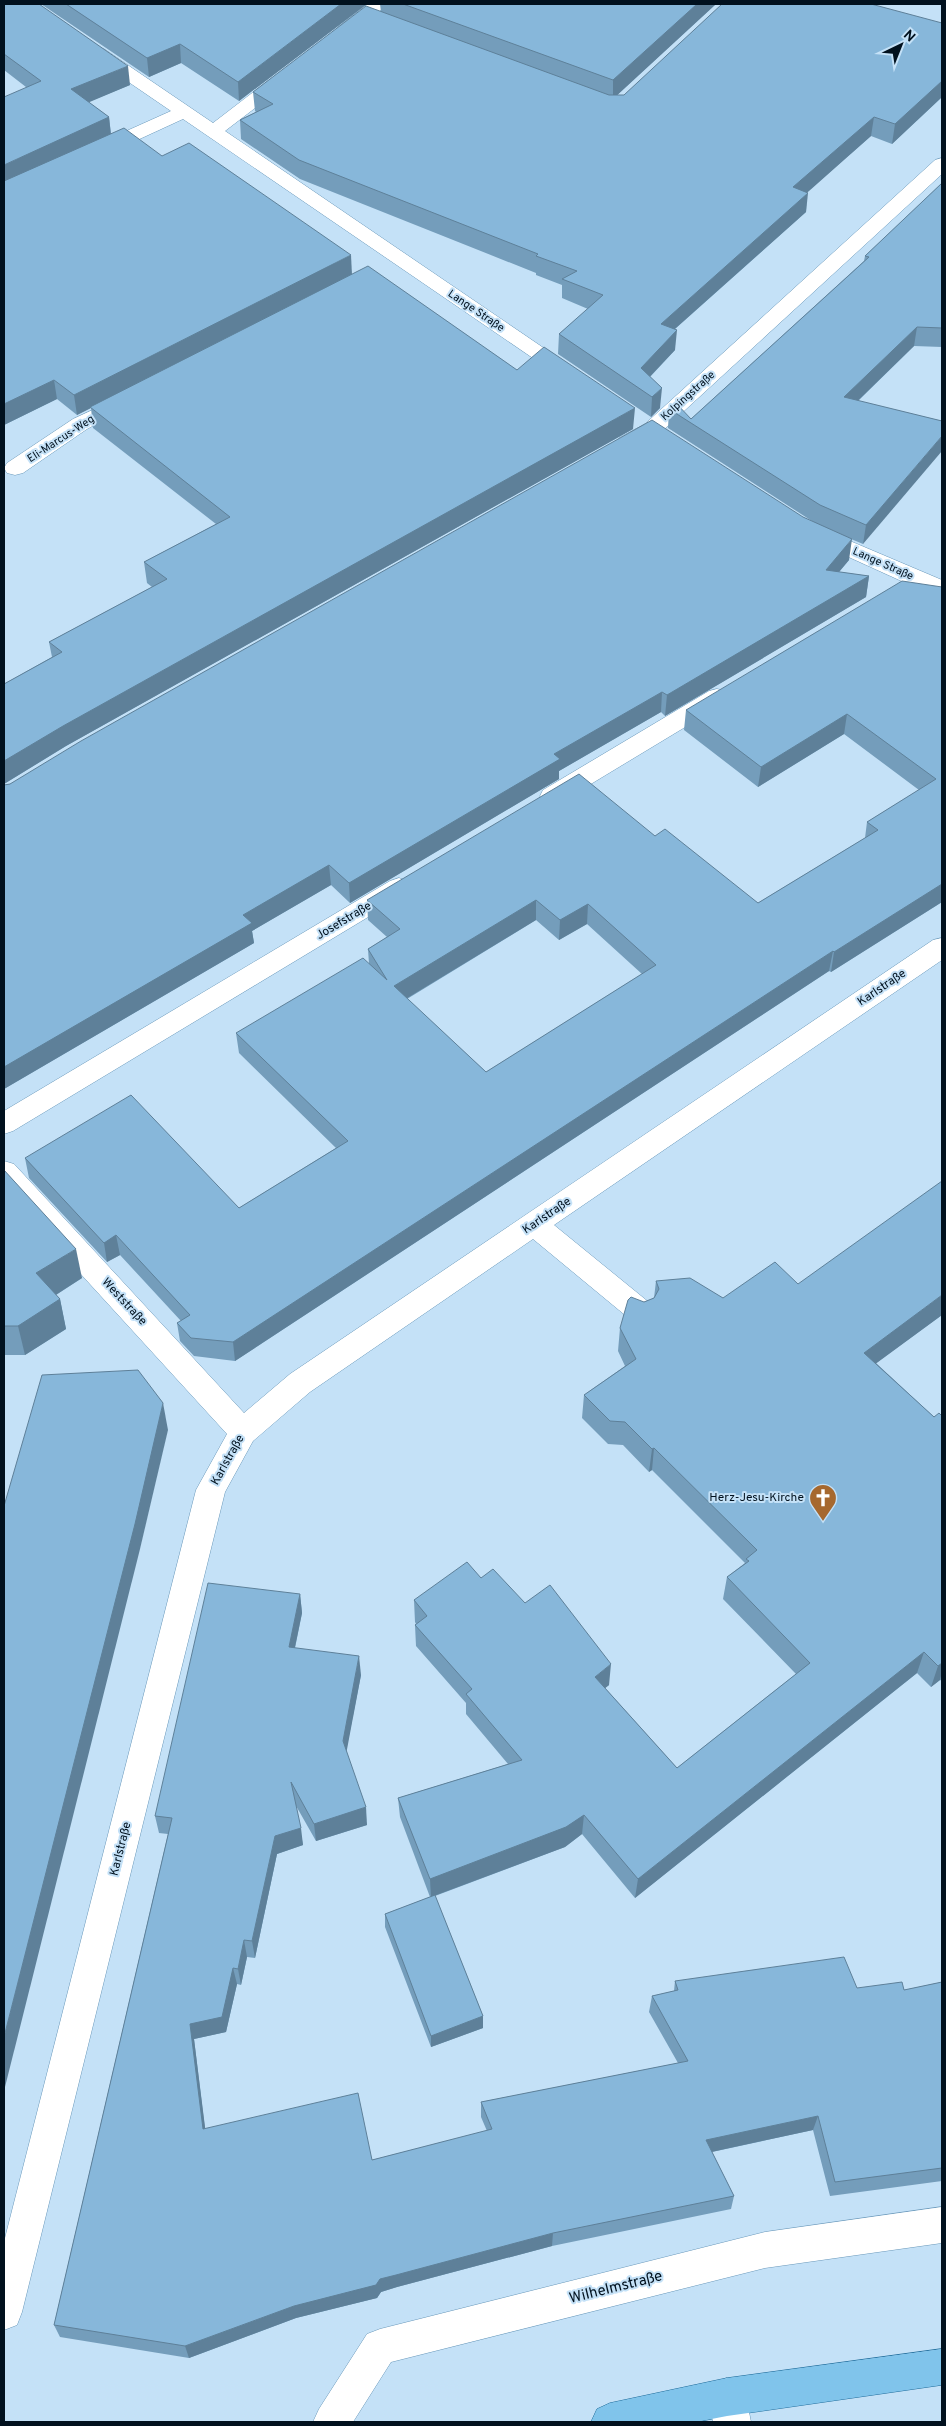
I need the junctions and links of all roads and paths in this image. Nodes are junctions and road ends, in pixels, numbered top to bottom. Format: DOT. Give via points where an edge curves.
graph roads {
  1 [pos="379,4"];
  2 [pos="364,16"];
  3 [pos="383,22"];
  4 [pos="84,43"];
  5 [pos="326,45"];
  6 [pos="296,68"];
  7 [pos="184,112"];
  8 [pos="213,132"];
  9 [pos="85,158"];
  10 [pos="942,164"];
  11 [pos="587,386"];
  12 [pos="140,393"];
  13 [pos="609,453"];
  14 [pos="16,468"];
  15 [pos="801,525"];
  16 [pos="916,579"];
  17 [pos="942,588"];
  18 [pos="890,594"];
  19 [pos="737,686"];
  20 [pos="532,808"];
  21 [pos="421,874"];
  22 [pos="942,947"];
  23 [pos="4,1124"];
  24 [pos="4,1172"];
  25 [pos="535,1225"];
  26 [pos="641,1312"];
  27 [pos="243,1432"];
  28 [pos="942,2225"];
  29 [pos="4,2312"];
  30 [pos="942,2367"];
  31 [pos="729,2410"];
  32 [pos="332,2422"];
  33 [pos="610,2422"];
  1 -- 2 [label="street"];
  2 -- 3 [label="street"];
  2 -- 5 [label="street"];
  4 -- 7 [label="street, Lange Straße"];
  6 -- 8 [label="street"];
  7 -- 8 [label="street, Lange Straße"];
  7 -- 9 [label="street"];
  8 -- 11 [label="street, Lange Straße" via="392,265"];
  10 -- 13 [label="street, Kolpingstraße" via="652,429"];
  12 -- 14 [label="street, Eli-Marcus-Weg" via="80,424"];
  15 -- 16 [label="street, Lange Straße"];
  16 -- 17 [label="street, Lange Straße"];
  16 -- 18 [label="street"];
  19 -- 20 [label="street"];
  21 -- 23 [label="street, Josefstraße"];
  22 -- 25 [label="street, Karlstraße"];
  24 -- 27 [label="street, Weststraße"];
  25 -- 26 [label="street"];
  25 -- 27 [label="street, Karlstraße" via="300,1383"];
  27 -- 29 [label="street, Karlstraße" via="211,1490"];
  28 -- 32 [label="street, Wilhelmstraße" via="765,2250 380,2347"];
  30 -- 31 [label="main road"];
  31 -- 33 [label="main road"];
}
